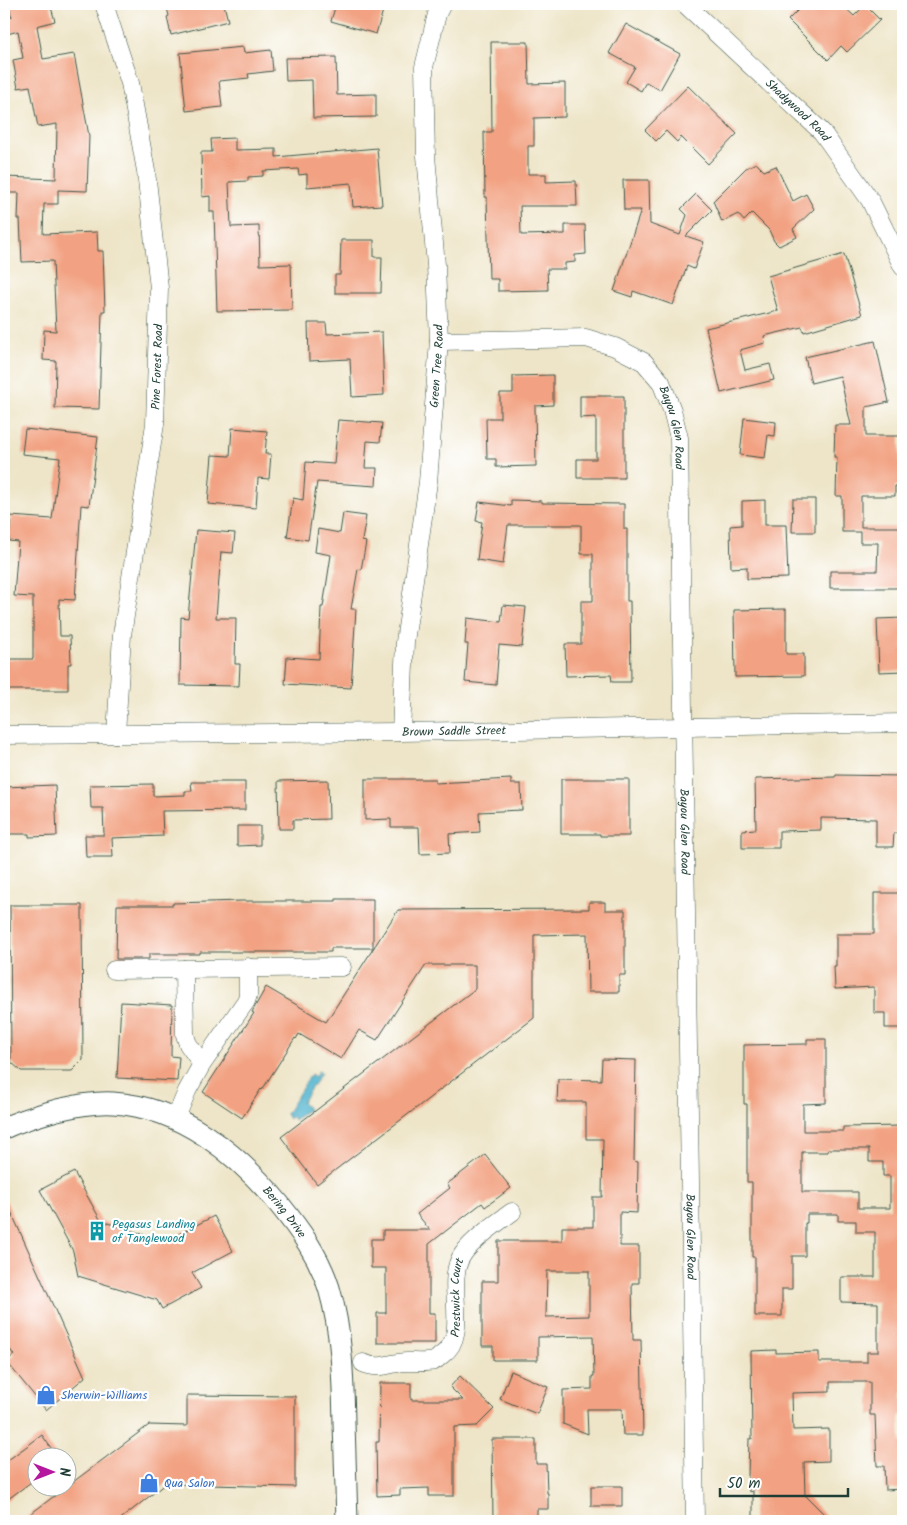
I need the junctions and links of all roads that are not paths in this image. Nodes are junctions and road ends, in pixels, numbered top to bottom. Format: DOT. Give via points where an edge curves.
graph roads {
  1 [pos="104,4"];
  2 [pos="442,4"];
  3 [pos="685,4"];
  4 [pos="903,267"];
  5 [pos="439,341"];
  6 [pos="903,723"];
  7 [pos="683,727"];
  8 [pos="401,732"];
  9 [pos="116,734"];
  10 [pos="4,735"];
  11 [pos="248,967"];
  12 [pos="342,967"];
  13 [pos="184,969"];
  14 [pos="114,970"];
  15 [pos="202,1064"];
  16 [pos="176,1118"];
  17 [pos="4,1128"];
  18 [pos="512,1212"];
  19 [pos="353,1364"];
  20 [pos="347,1521"];
  21 [pos="695,1521"];
  1 -- 9 [label="street, Pine Forest Road" via="130,83 146,171 159,288 155,424 122,635"];
  2 -- 5 [label="street, Green Tree Road" via="424,67 426,156"];
  3 -- 4 [label="street, Shadywood Road" via="822,132 870,200"];
  5 -- 7 [label="street, Bayou Glen Road" via="586,338 615,347 644,362 661,382 680,438"];
  5 -- 8 [label="street, Green Tree Road" via="428,482 405,642"];
  6 -- 7 [label="street, Brown Saddle Street"];
  7 -- 8 [label="street, Brown Saddle Street"];
  7 -- 21 [label="street, Bayou Glen Road"];
  8 -- 9 [label="street, Brown Saddle Street"];
  9 -- 10 [label="street, Brown Saddle Street"];
  11 -- 12 [label="street"];
  11 -- 13 [label="street"];
  11 -- 15 [label="street" via="246,1001"];
  13 -- 14 [label="street"];
  13 -- 15 [label="street" via="186,1035 188,1044"];
  15 -- 16 [label="street"];
  16 -- 17 [label="street, Bering Drive" via="114,1103 87,1104 35,1116"];
  16 -- 19 [label="street, Bering Drive" via="233,1156 268,1191 310,1245 329,1288 339,1334"];
  18 -- 19 [label="street, Prestwick Court" via="462,1254 456,1275 456,1334 451,1349 434,1361 398,1362 389,1366"];
  19 -- 20 [label="street, Bering Drive"];
}
